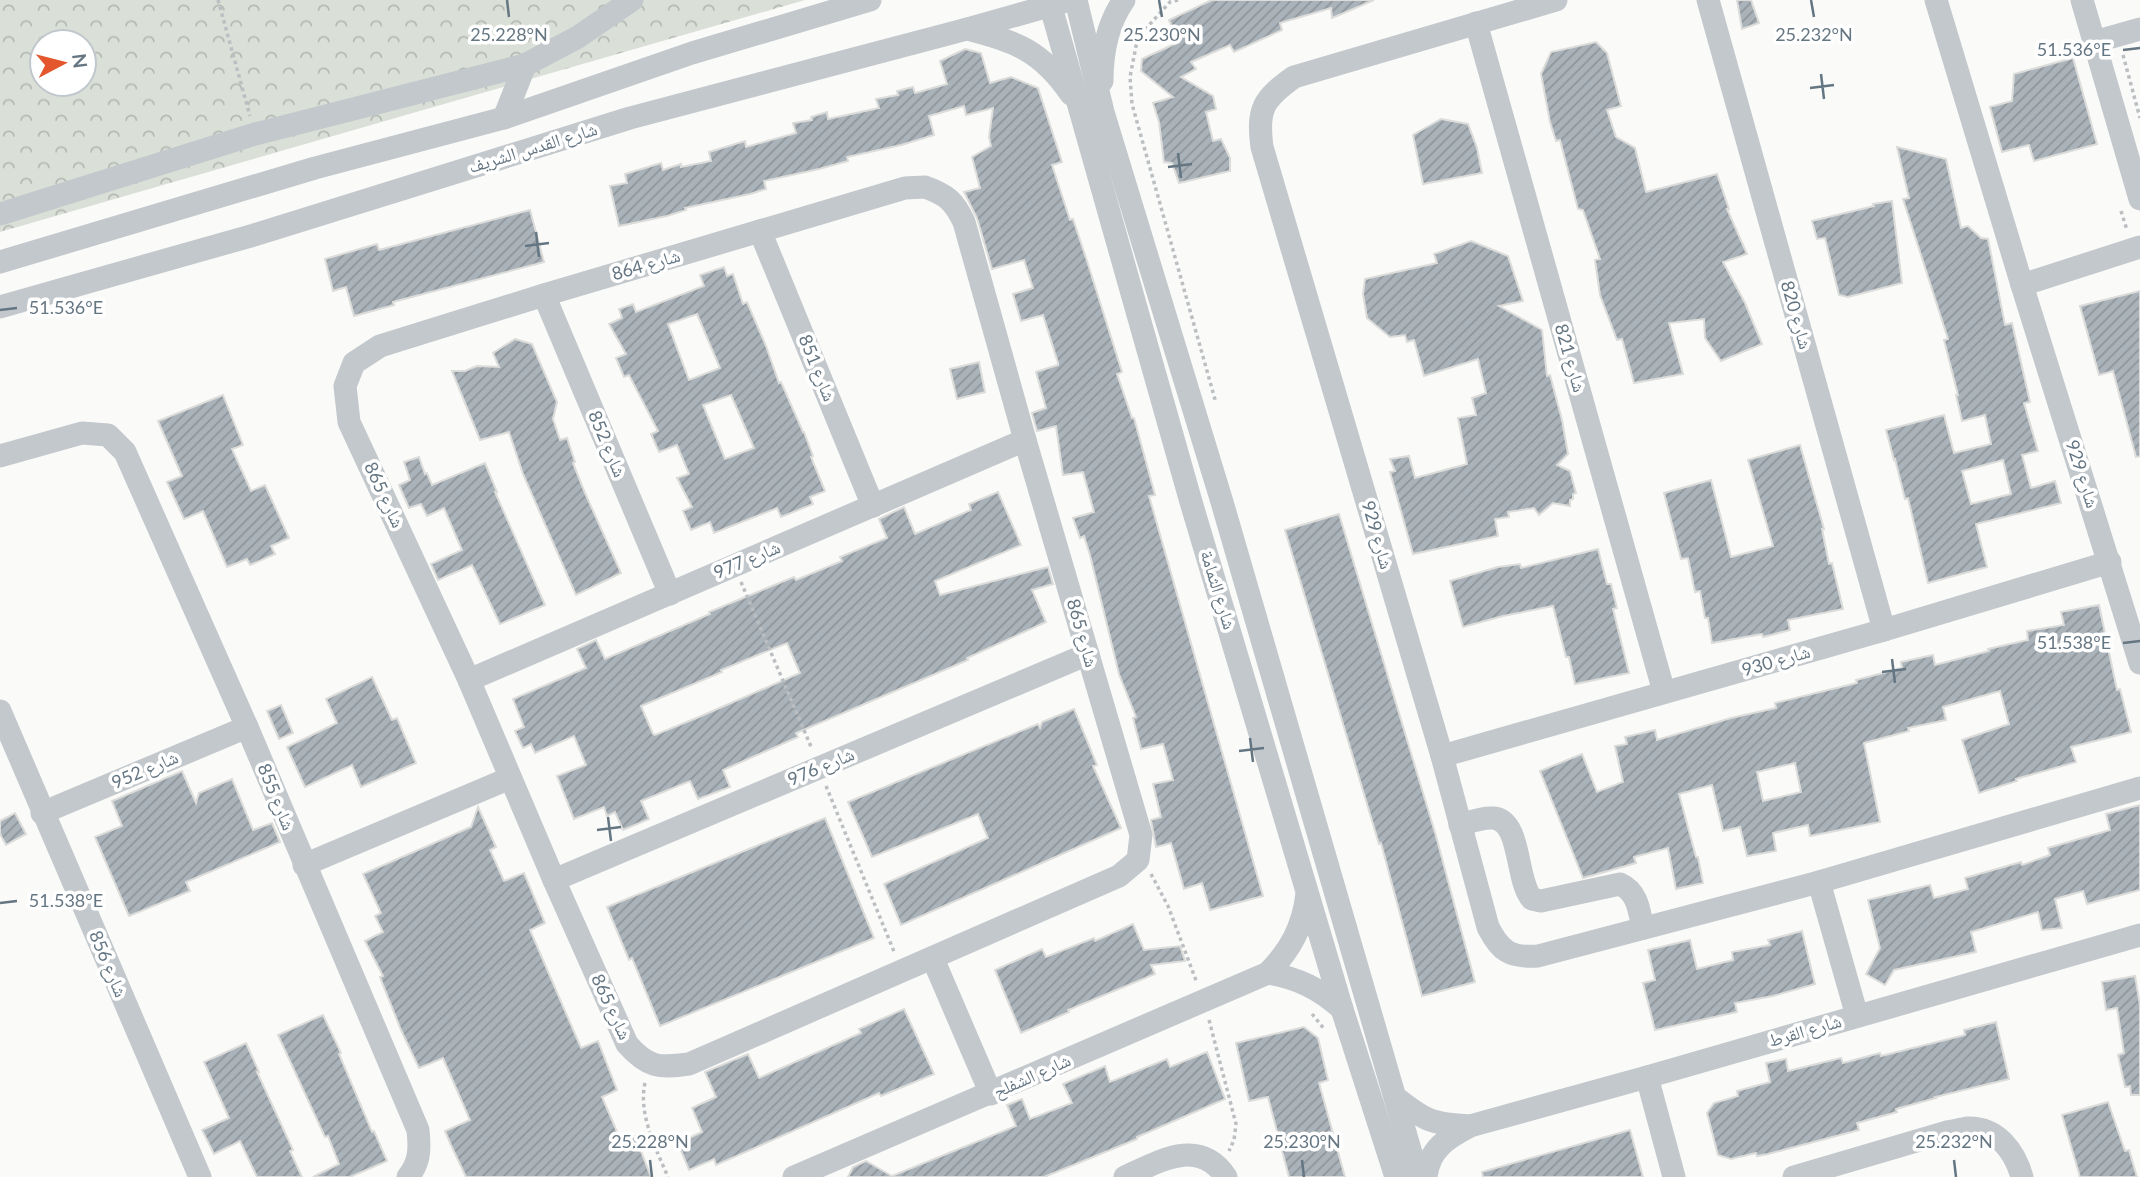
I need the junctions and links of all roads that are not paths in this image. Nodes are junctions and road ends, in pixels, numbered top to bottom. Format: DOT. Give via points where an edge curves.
graph roads {
  1 [pos="632,0"];
  2 [pos="870,0"];
  3 [pos="1076,0"];
  4 [pos="1124,0"];
  5 [pos="1556,0"];
  6 [pos="1708,0"];
  7 [pos="1936,0"];
  8 [pos="2082,0"];
  9 [pos="1055,1"];
  10 [pos="1476,23"];
  11 [pos="967,29"];
  12 [pos="2140,29"];
  13 [pos="2105,39"];
  14 [pos="525,65"];
  15 [pos="1079,108"];
  16 [pos="1103,112"];
  17 [pos="503,118"];
  18 [pos="943,193"];
  19 [pos="2140,199"];
  20 [pos="0,214"];
  21 [pos="760,231"];
  22 [pos="2140,247"];
  23 [pos="0,262"];
  24 [pos="2022,285"];
  25 [pos="544,295"];
  26 [pos="0,307"];
  27 [pos="354,363"];
  28 [pos="1025,440"];
  29 [pos="0,456"];
  30 [pos="873,506"];
  31 [pos="2110,562"];
  32 [pos="670,594"];
  33 [pos="1884,630"];
  34 [pos="1088,654"];
  35 [pos="2140,663"];
  36 [pos="469,680"];
  37 [pos="1664,692"];
  38 [pos="0,711"];
  39 [pos="247,727"];
  40 [pos="1442,755"];
  41 [pos="510,778"];
  42 [pos="2140,788"];
  43 [pos="43,813"];
  44 [pos="1460,825"];
  45 [pos="304,865"];
  46 [pos="554,880"];
  47 [pos="1819,881"];
  48 [pos="1308,889"];
  49 [pos="1643,928"];
  50 [pos="2140,935"];
  51 [pos="933,958"];
  52 [pos="1268,973"];
  53 [pos="1342,1009"];
  54 [pos="1857,1016"];
  55 [pos="1647,1077"];
  56 [pos="991,1094"];
  57 [pos="1395,1097"];
  58 [pos="1470,1126"];
  59 [pos="819,1172"];
  60 [pos="415,1174"];
  61 [pos="200,1177"];
  62 [pos="794,1177"];
  63 [pos="1125,1177"];
  64 [pos="1226,1177"];
  65 [pos="1395,1177"];
  66 [pos="1419,1177"];
  67 [pos="1426,1177"];
  68 [pos="1674,1177"];
  69 [pos="1794,1177"];
  70 [pos="2022,1177"];
  1 -- 14 [label="street" via="578,37"];
  2 -- 17 [label="street, شارع القدس الشريف" via="692,53"];
  3 -- 16 [label="street, شارع الثمامة"];
  4 -- 16 [label="street" via="1110,26 1102,61"];
  5 -- 10 [label="street, شارع 929"];
  6 -- 33 [label="street, شارع 820"];
  7 -- 24 [label="street, شارع 929"];
  8 -- 13 [label="street"];
  9 -- 11 [label="street, شارع القدس الشريف"];
  9 -- 15 [label="street, شارع الثمامة"];
  10 -- 37 [label="street, شارع 821"];
  10 -- 40 [label="street, شارع 929" via="1294,77 1275,90 1264,106 1260,126 1262,147"];
  11 -- 15 [label="street" via="1028,49 1056,75"];
  11 -- 26 [label="street, شارع القدس الشريف" via="630,118 254,235"];
  12 -- 13 [label="street"];
  13 -- 19 [label="street"];
  14 -- 17 [label="street"];
  14 -- 20 [label="street" via="255,134"];
  15 -- 48 [label="street, شارع الثمامة"];
  16 -- 57 [label="street, شارع الثمامة"];
  17 -- 23 [label="street, شارع القدس الشريف" via="315,168"];
  18 -- 21 [label="street, شارع 864" via="925,187 905,188"];
  18 -- 28 [label="street, شارع 865" via="964,222"];
  21 -- 25 [label="street, شارع 864"];
  21 -- 30 [label="street, شارع 851"];
  22 -- 24 [label="street"];
  24 -- 31 [label="street, شارع 929"];
  25 -- 27 [label="street, شارع 864" via="380,346"];
  25 -- 32 [label="street, شارع 852"];
  27 -- 36 [label="street, شارع 865" via="345,386 349,422"];
  28 -- 30 [label="street, شارع 977"];
  28 -- 34 [label="street, شارع 865"];
  29 -- 39 [label="street, شارع 855" via="82,433 108,435 125,452"];
  30 -- 32 [label="street, شارع 977"];
  31 -- 33 [label="street, شارع 930"];
  31 -- 35 [label="street, شارع 929"];
  32 -- 36 [label="street, شارع 977"];
  33 -- 37 [label="street, شارع 930"];
  34 -- 46 [label="street, شارع 976"];
  34 -- 51 [label="street, شارع 865" via="1141,835 1138,860 1119,876"];
  36 -- 41 [label="street, شارع 865"];
  37 -- 40 [label="street, شارع 930"];
  38 -- 43 [label="street, شارع 856"];
  39 -- 43 [label="street, شارع 952"];
  39 -- 45 [label="street, شارع 855"];
  40 -- 44 [label="street, شارع 929"];
  41 -- 45 [label="street"];
  41 -- 46 [label="street, شارع 865"];
  42 -- 47 [label="street, شارع 929"];
  43 -- 61 [label="street, شارع 856"];
  44 -- 49 [label="street" via="1487,818 1502,820 1513,836 1524,886 1532,899 1620,884 1634,893"];
  44 -- 49 [label="street, شارع 929" via="1488,927 1496,943 1509,953 1538,956"];
  45 -- 60 [label="street, شارع 855" via="418,1130"];
  46 -- 51 [label="street, شارع 865" via="627,1044 652,1066 689,1063"];
  47 -- 49 [label="street, شارع 929"];
  47 -- 54 [label="street"];
  48 -- 52 [label="street, شارع الشفلح" via="1297,935"];
  48 -- 53 [label="street, شارع الثمامة"];
  50 -- 54 [label="street, شارع القرط"];
  51 -- 56 [label="street"];
  52 -- 53 [label="street" via="1309,984"];
  52 -- 56 [label="street, شارع الشفلح"];
  53 -- 65 [label="street, شارع الثمامة"];
  54 -- 55 [label="street, شارع القرط"];
  55 -- 58 [label="street, شارع القرط"];
  55 -- 68 [label="street"];
  56 -- 59 [label="street, شارع الشفلح"];
  57 -- 58 [label="street, شارع القرط" via="1425,1120"];
  57 -- 66 [label="street, شارع الثمامة"];
  58 -- 67 [label="street, شارع القرط" via="1436,1149"];
  59 -- 62 [label="street, شارع الشفلح"];
  63 -- 64 [label="street" via="1169,1156 1190,1154 1207,1160"];
  69 -- 70 [label="street" via="1970,1128 1991,1132 2011,1150"];
}
